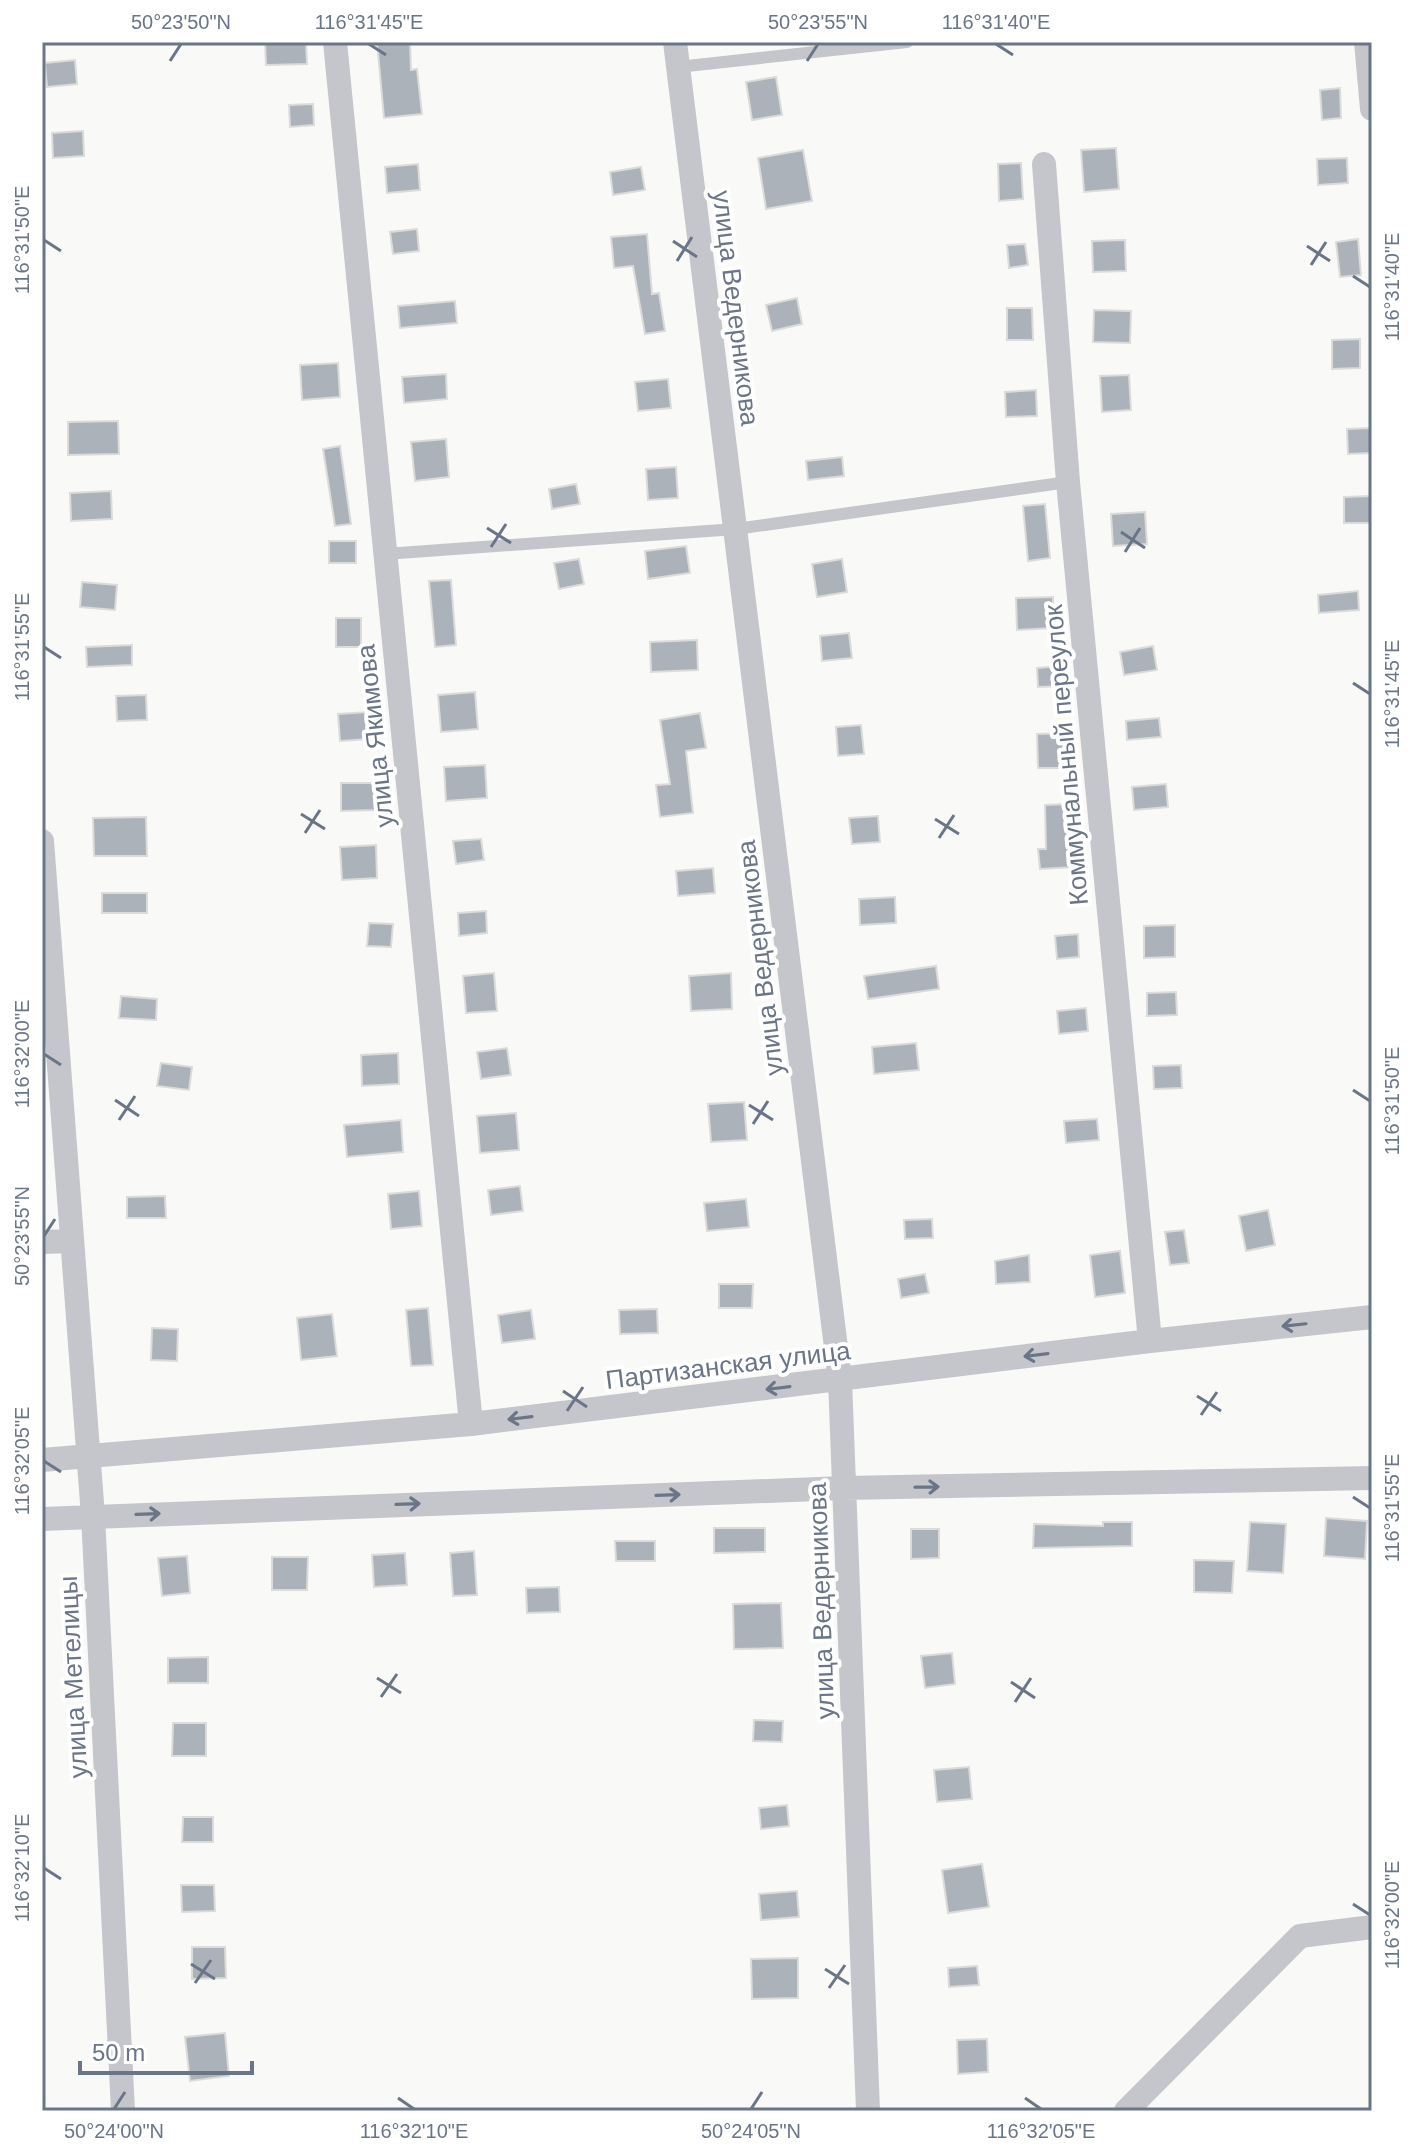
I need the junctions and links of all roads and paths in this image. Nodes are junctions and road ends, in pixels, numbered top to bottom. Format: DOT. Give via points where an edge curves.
graph roads {
  1 [pos="335,42"];
  2 [pos="675,42"];
  3 [pos="907,42"];
  4 [pos="1366,42"];
  5 [pos="678,67"];
  6 [pos="1372,109"];
  7 [pos="1044,164"];
  8 [pos="1068,482"];
  9 [pos="736,529"];
  10 [pos="385,554"];
  11 [pos="42,841"];
  12 [pos="72,1241"];
  13 [pos="42,1242"];
  14 [pos="1372,1317"];
  15 [pos="1150,1341"];
  16 [pos="840,1380"];
  17 [pos="471,1424"];
  18 [pos="88,1456"];
  19 [pos="42,1460"];
  20 [pos="1372,1478"];
  21 [pos="844,1488"];
  22 [pos="93,1516"];
  23 [pos="42,1519"];
  24 [pos="1372,1927"];
  25 [pos="123,2111"];
  26 [pos="868,2111"];
  27 [pos="1126,2111"];
  1 -- 10 [label="street, улица Якимова"];
  2 -- 5 [label="street, улица Ведерникова"];
  3 -- 5 [label="lane"];
  4 -- 6 [label="street"];
  5 -- 9 [label="street, улица Ведерникова"];
  7 -- 8 [label="street, Коммунальный переулок"];
  8 -- 9 [label="lane"];
  8 -- 15 [label="street, Коммунальный переулок"];
  9 -- 10 [label="lane"];
  9 -- 16 [label="street, улица Ведерникова"];
  10 -- 17 [label="street, улица Якимова"];
  11 -- 12 [label="street, улица Метелицы"];
  12 -- 13 [label="street"];
  12 -- 18 [label="street, улица Метелицы"];
  14 -- 15 [label="street, Партизанская улица, one-way"];
  15 -- 16 [label="street, Партизанская улица, one-way"];
  16 -- 17 [label="street, Партизанская улица, one-way"];
  16 -- 21 [label="street, улица Ведерникова"];
  17 -- 18 [label="street, Партизанская улица"];
  18 -- 19 [label="street, Партизанская улица"];
  18 -- 22 [label="street, улица Метелицы"];
  21 -- 20 [label="street, one-way"];
  22 -- 21 [label="street, one-way"];
  21 -- 26 [label="street, улица Ведерникова"];
  22 -- 23 [label="street"];
  22 -- 25 [label="street, улица Метелицы"];
  24 -- 27 [label="street" via="1300,1936"];
}
